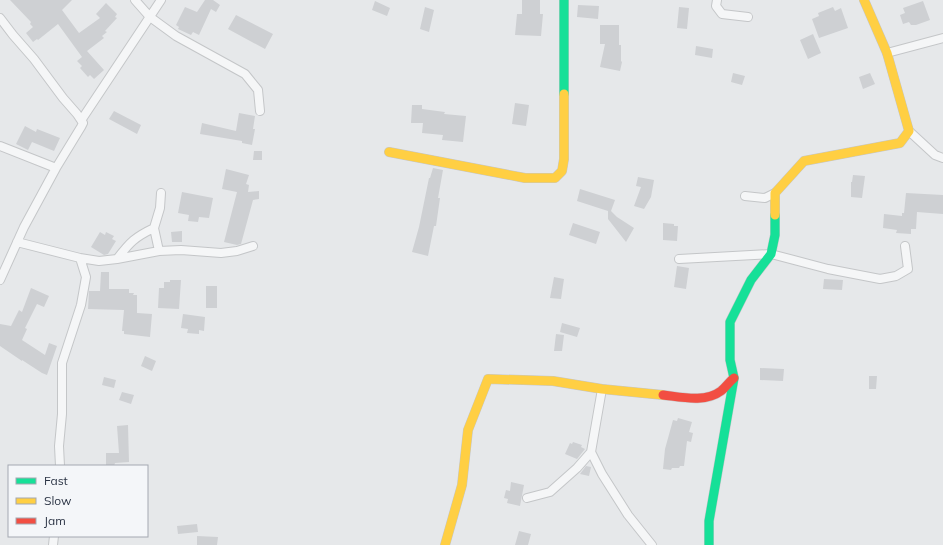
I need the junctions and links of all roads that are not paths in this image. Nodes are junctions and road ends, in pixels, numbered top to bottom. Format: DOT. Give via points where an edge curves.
graph roads {
  1 [pos="135,0"];
  2 [pos="161,0"];
  3 [pos="564,0"];
  4 [pos="717,0"];
  5 [pos="864,0"];
  6 [pos="150,17"];
  7 [pos="748,17"];
  8 [pos="0,18"];
  9 [pos="943,38"];
  10 [pos="887,53"];
  11 [pos="260,111"];
  12 [pos="82,120"];
  13 [pos="909,131"];
  14 [pos="0,146"];
  15 [pos="389,152"];
  16 [pos="943,158"];
  17 [pos="56,168"];
  18 [pos="161,193"];
  19 [pos="774,193"];
  20 [pos="745,196"];
  21 [pos="154,228"];
  22 [pos="17,242"];
  23 [pos="253,246"];
  24 [pos="905,246"];
  25 [pos="159,251"];
  26 [pos="771,254"];
  27 [pos="80,258"];
  28 [pos="117,259"];
  29 [pos="679,259"];
  30 [pos="0,280"];
  31 [pos="734,378"];
  32 [pos="602,389"];
  33 [pos="591,452"];
  34 [pos="60,465"];
  35 [pos="527,498"];
  36 [pos="445,545"];
  37 [pos="652,545"];
  38 [pos="709,545"];
  1 -- 6 [label="street"];
  2 -- 6 [label="street"];
  3 -- 15 [label="street" via="564,159 562,171 555,178 525,178"];
  4 -- 7 [label="street" via="716,6 722,14"];
  5 -- 10 [label="street"];
  6 -- 11 [label="street" via="176,36 245,74 258,90"];
  6 -- 12 [label="street"];
  8 -- 12 [label="street"];
  9 -- 10 [label="street"];
  10 -- 13 [label="street"];
  12 -- 17 [label="street" via="81,127"];
  13 -- 16 [label="street" via="935,155"];
  13 -- 19 [label="street" via="900,143 804,161"];
  14 -- 17 [label="street"];
  17 -- 22 [label="street"];
  18 -- 21 [label="street"];
  19 -- 20 [label="street" via="765,198"];
  19 -- 26 [label="street" via="775,235"];
  21 -- 25 [label="street"];
  21 -- 28 [label="street" via="138,236"];
  22 -- 27 [label="street"];
  22 -- 30 [label="street"];
  23 -- 25 [label="street" via="221,253"];
  24 -- 26 [label="street" via="908,269 896,276 880,279"];
  25 -- 28 [label="street"];
  26 -- 29 [label="street"];
  26 -- 31 [label="street" via="751,280 730,322 730,360"];
  27 -- 28 [label="street" via="99,261"];
  27 -- 34 [label="street" via="86,276 81,305 62,363"];
  31 -- 32 [label="street" via="721,391 700,399"];
  31 -- 38 [label="street" via="709,521"];
  32 -- 33 [label="street"];
  32 -- 36 [label="street" via="552,381 488,379 468,430 462,485"];
  33 -- 35 [label="street" via="550,492"];
  33 -- 37 [label="street" via="628,515"];
}
